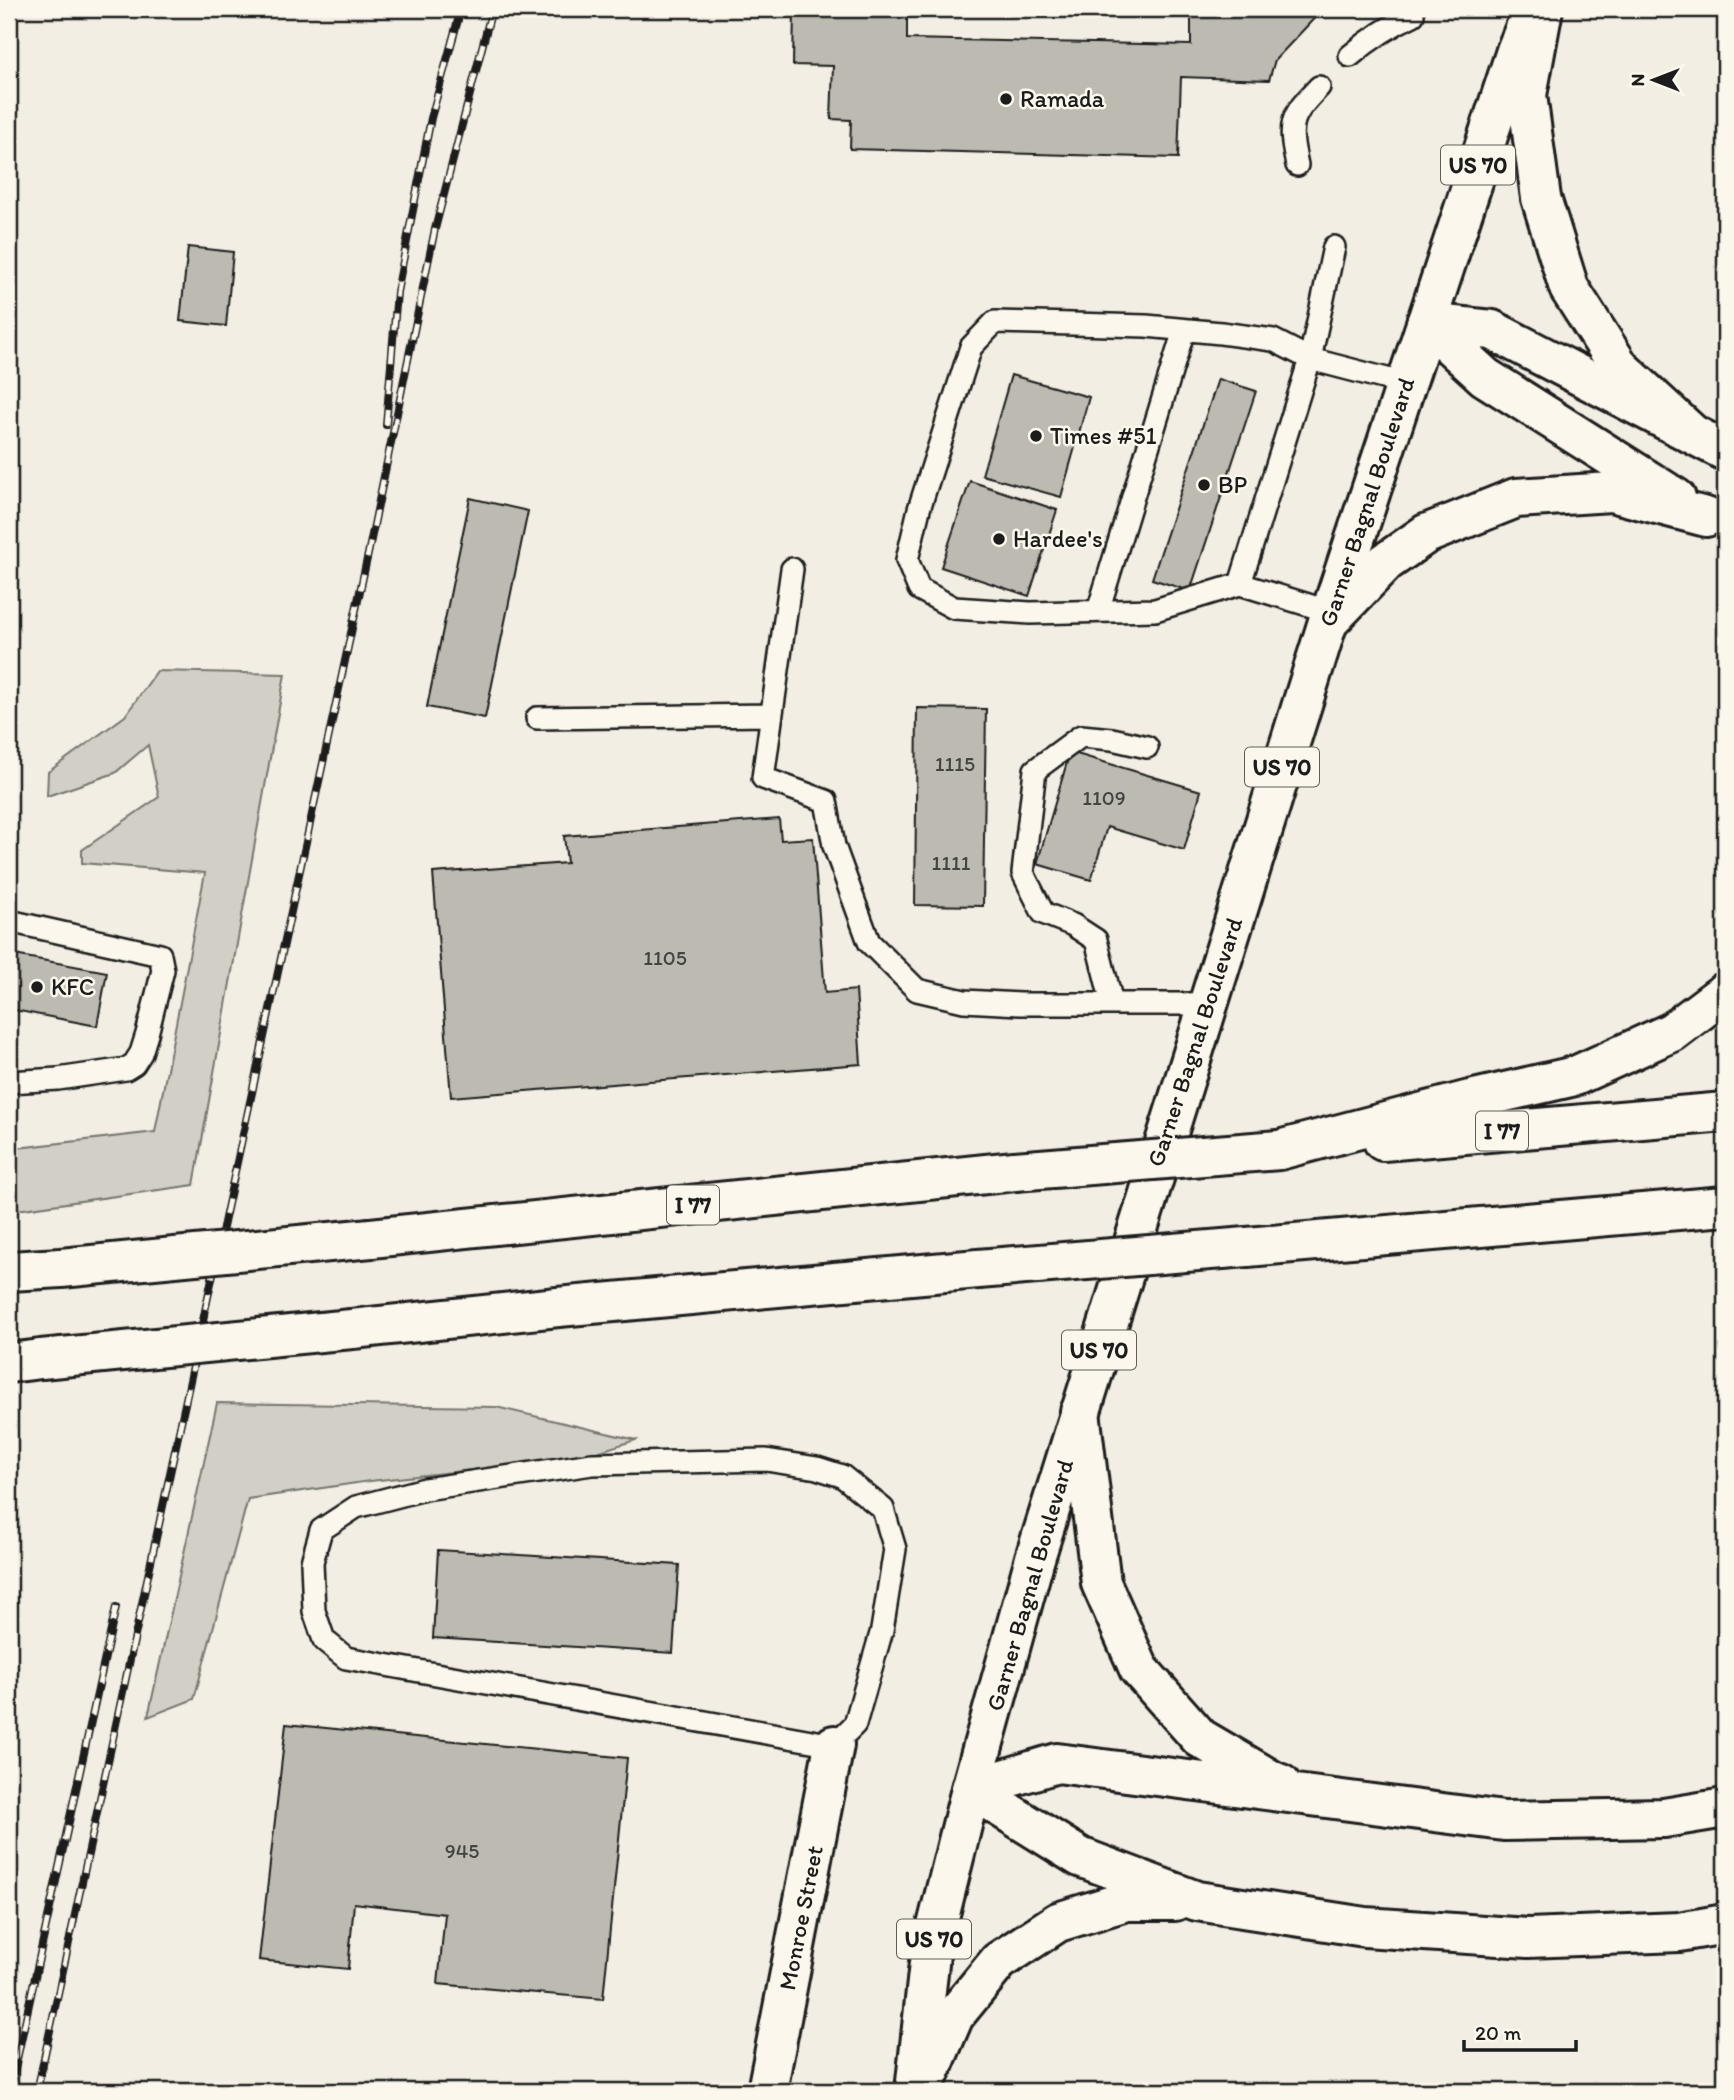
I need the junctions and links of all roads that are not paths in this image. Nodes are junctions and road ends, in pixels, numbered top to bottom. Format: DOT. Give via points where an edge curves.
graph roads {
  1 [pos="1533,9"];
  2 [pos="1543,9"];
  3 [pos="1413,16"];
  4 [pos="1350,56"];
  5 [pos="1320,87"];
  6 [pos="1297,165"];
  7 [pos="1334,247"];
  8 [pos="1426,323"];
  9 [pos="1184,330"];
  10 [pos="1310,359"];
  11 [pos="1406,384"];
  12 [pos="1689,432"];
  13 [pos="1725,451"];
  14 [pos="1715,525"];
  15 [pos="792,569"];
  16 [pos="1240,584"];
  17 [pos="1098,611"];
  18 [pos="1330,617"];
  19 [pos="771,715"];
  20 [pos="537,718"];
  21 [pos="1147,747"];
  22 [pos="9,921"];
  23 [pos="1725,992"];
  24 [pos="1112,1003"];
  25 [pos="1208,1004"];
  26 [pos="9,1082"];
  27 [pos="1725,1112"];
  28 [pos="1279,1150"];
  29 [pos="1725,1206"];
  30 [pos="1609,1217"];
  31 [pos="1725,1230"];
  32 [pos="9,1271"];
  33 [pos="25,1361"];
  34 [pos="1080,1412"];
  35 [pos="834,1745"];
  36 [pos="971,1789"];
  37 [pos="1344,1801"];
  38 [pos="1725,1808"];
  39 [pos="1197,1900"];
  40 [pos="1725,1924"];
  41 [pos="767,2091"];
  42 [pos="915,2091"];
  43 [pos="922,2091"];
  1 -- 8 [label="main road, Garner Bagnal Boulevard / US 70"];
  2 -- 12 [label="main road" via="1527,95 1541,198 1569,288 1620,368"];
  3 -- 4 [label="lane" via="1369,39"];
  5 -- 6 [label="lane" via="1296,110 1291,138"];
  7 -- 10 [label="lane"];
  8 -- 11 [label="main road, Garner Bagnal Boulevard / US 70"];
  8 -- 12 [label="main road" via="1492,330"];
  8 -- 14 [label="main road" via="1485,377"];
  9 -- 10 [label="lane" via="1273,340"];
  9 -- 17 [label="lane"];
  9 -- 17 [label="lane" via="995,321 971,347 919,509 907,560 919,589 954,608"];
  10 -- 11 [label="lane"];
  10 -- 16 [label="lane"];
  11 -- 18 [label="main road, Garner Bagnal Boulevard / US 70"];
  12 -- 13 [label="main road"];
  14 -- 18 [label="main road" via="1611,492 1516,498 1426,534 1386,562"];
  15 -- 19 [label="lane"];
  16 -- 17 [label="lane" via="1156,610"];
  16 -- 18 [label="lane"];
  18 -- 25 [label="main road, Garner Bagnal Boulevard / US 70"];
  19 -- 20 [label="lane"];
  19 -- 24 [label="lane" via="763,778 825,802 834,846 869,942 917,990 964,1001"];
  21 -- 24 [label="lane" via="1081,736 1035,770 1024,873 1043,913 1096,940"];
  22 -- 26 [label="lane" via="160,955 163,970 147,1034 134,1064 58,1079"];
  23 -- 28 [label="main road" via="1672,1032 1575,1076"];
  24 -- 25 [label="lane"];
  25 -- 34 [label="main road, Garner Bagnal Boulevard / US 70"];
  27 -- 28 [label="main road, I 77"];
  28 -- 32 [label="main road, I 77, bridge" via="1016,1171"];
  29 -- 30 [label="main road"];
  30 -- 31 [label="main road"];
  30 -- 33 [label="main road, bridge" via="558,1307"];
  34 -- 36 [label="main road, Garner Bagnal Boulevard / US 70"];
  34 -- 37 [label="main road" via="1101,1583 1139,1669 1200,1738 1273,1782"];
  35 -- 35 [label="lane" via="346,1658 324,1640 314,1611 313,1562 321,1530 356,1507 425,1489 592,1464 766,1460 842,1476 883,1509 895,1549 882,1630 855,1724"];
  35 -- 41 [label="main road, Monroe Street"];
  36 -- 37 [label="main road" via="1057,1763"];
  36 -- 39 [label="main road" via="1080,1857"];
  36 -- 42 [label="main road, Garner Bagnal Boulevard / US 70" via="930,1954"];
  37 -- 38 [label="main road" via="1504,1821 1664,1818"];
  39 -- 40 [label="main road" via="1365,1927 1528,1938 1679,1932"];
  39 -- 43 [label="main road" via="1126,1900 1058,1922 999,1961 954,2016"];
}
